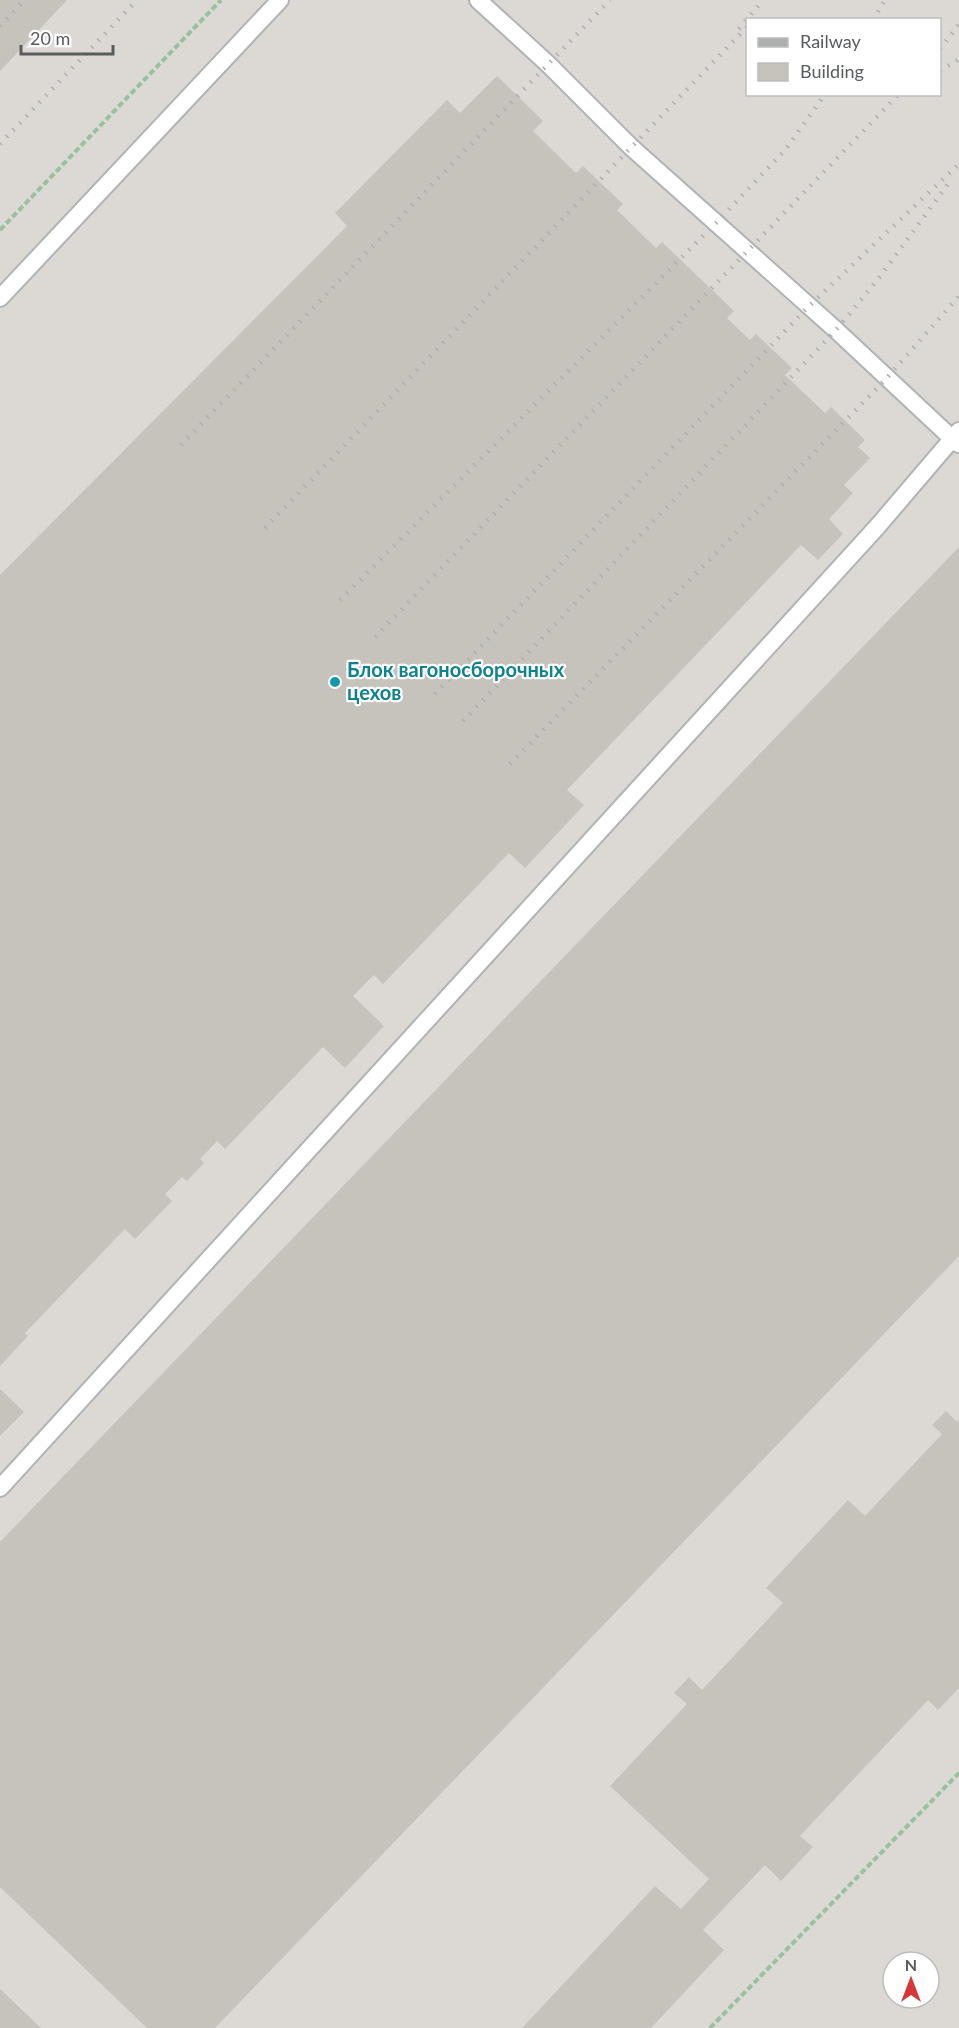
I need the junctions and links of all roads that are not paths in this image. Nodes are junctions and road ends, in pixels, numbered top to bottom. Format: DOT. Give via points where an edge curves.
graph roads {
  1 [pos="280,0"];
  2 [pos="478,0"];
  3 [pos="0,298"];
  4 [pos="956,438"];
  5 [pos="0,1488"];
  1 -- 3 [label="lane"];
  2 -- 4 [label="lane" via="631,147"];
  4 -- 5 [label="lane"];
}
